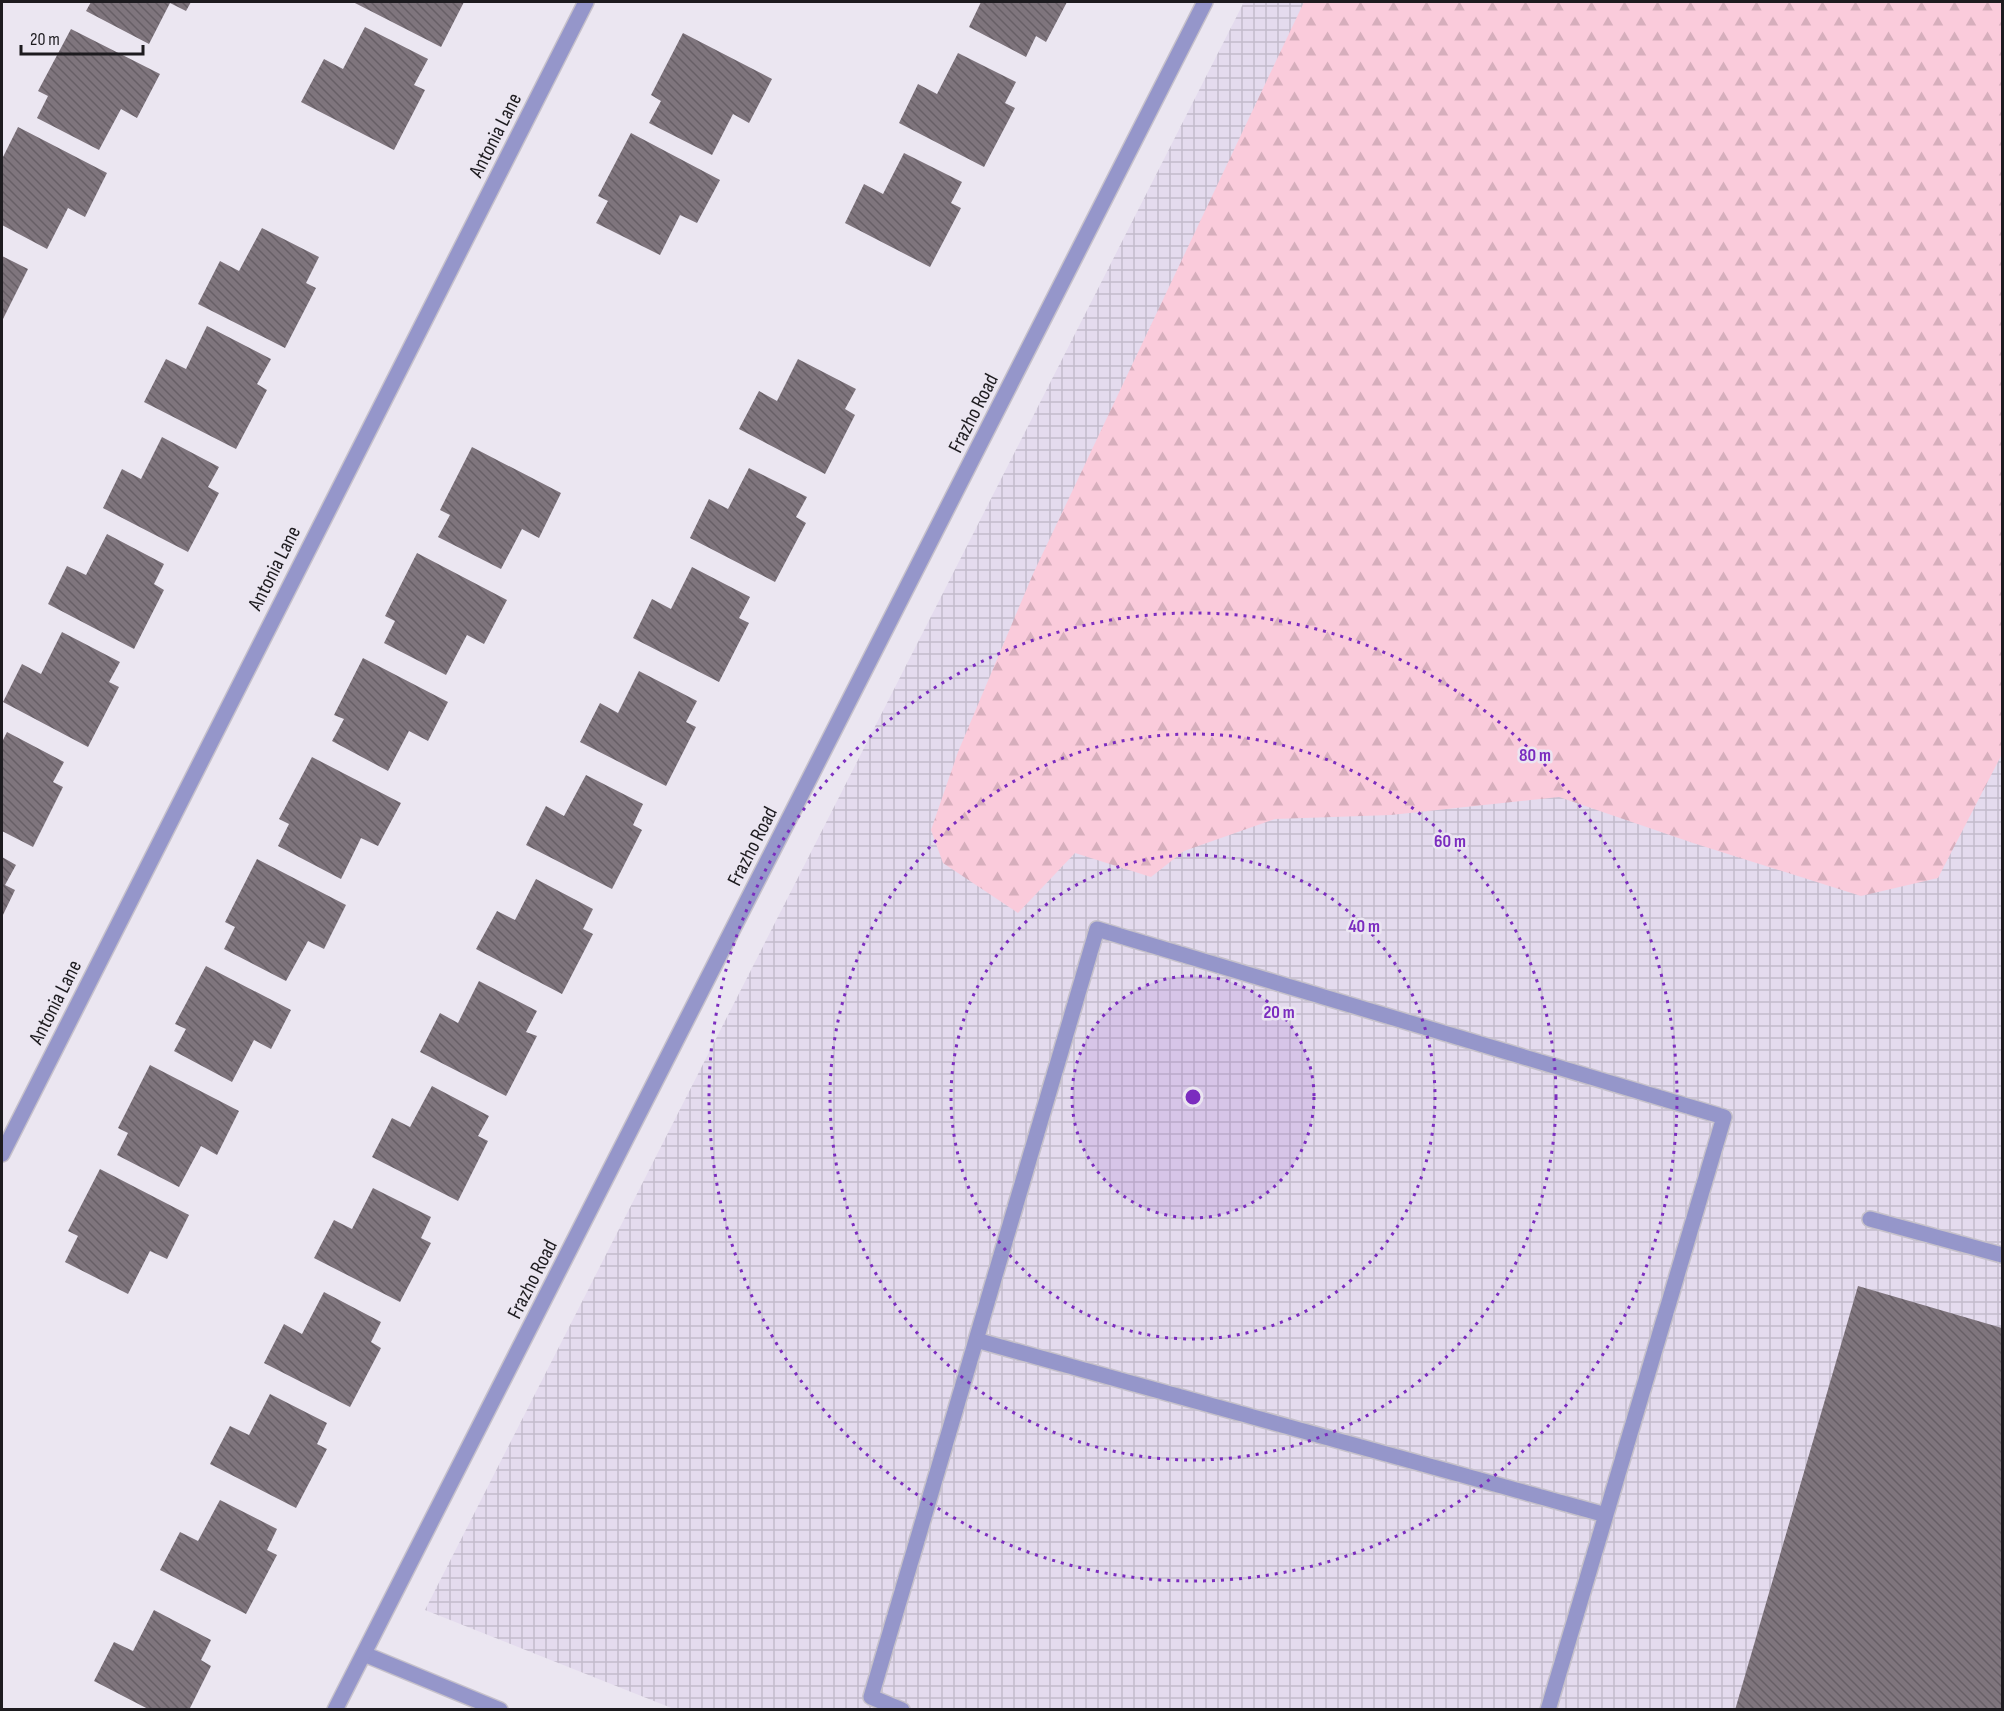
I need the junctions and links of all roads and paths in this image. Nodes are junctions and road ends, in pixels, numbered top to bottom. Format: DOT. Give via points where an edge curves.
graph roads {
  1 [pos="586,2"];
  2 [pos="1205,2"];
  3 [pos="2,1155"];
  4 [pos="1870,1219"];
  5 [pos="2002,1255"];
  6 [pos="976,1340"];
  7 [pos="1606,1515"];
  8 [pos="364,1654"];
  9 [pos="335,1710"];
  10 [pos="500,1710"];
  11 [pos="902,1710"];
  12 [pos="1548,1710"];
  1 -- 3 [label="street, Antonia Lane"];
  2 -- 8 [label="street, Frazho Road"];
  4 -- 5 [label="street"];
  6 -- 7 [label="street"];
  6 -- 7 [label="street" via="1097,929 1724,1118"];
  6 -- 11 [label="street" via="871,1697"];
  7 -- 12 [label="street"];
  8 -- 9 [label="street, Frazho Road"];
  8 -- 10 [label="street"];
}
